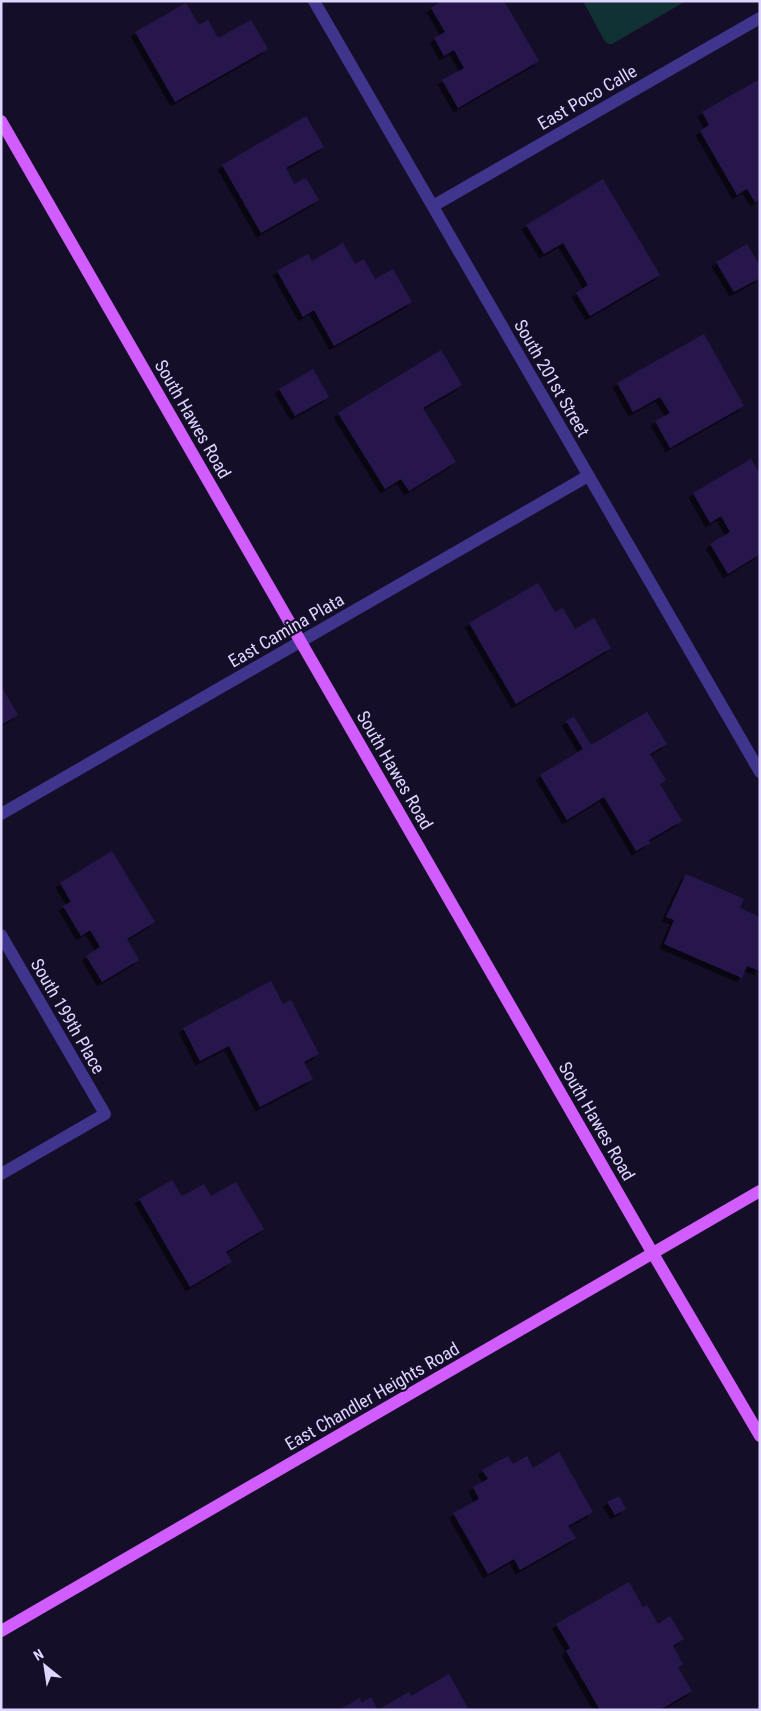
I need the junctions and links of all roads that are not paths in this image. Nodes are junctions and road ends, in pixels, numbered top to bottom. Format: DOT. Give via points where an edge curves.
graph roads {
  1 [pos="314,1"];
  2 [pos="760,18"];
  3 [pos="1,121"];
  4 [pos="432,206"];
  5 [pos="588,476"];
  6 [pos="302,642"];
  7 [pos="760,772"];
  8 [pos="1,814"];
  9 [pos="1,935"];
  10 [pos="1,1174"];
  11 [pos="760,1191"];
  12 [pos="652,1252"];
  13 [pos="760,1436"];
  14 [pos="1,1631"];
  1 -- 4 [label="street, South 201st Street"];
  2 -- 4 [label="street, East Poco Calle"];
  3 -- 6 [label="main road, South Hawes Road"];
  4 -- 5 [label="street, South 201st Street"];
  5 -- 6 [label="street, East Camina Plata"];
  5 -- 7 [label="street, South 201st Street"];
  6 -- 8 [label="street, East Camina Plata"];
  6 -- 12 [label="main road, South Hawes Road"];
  9 -- 10 [label="street, South 199th Place" via="105,1114"];
  11 -- 12 [label="main road, East Chandler Heights Road"];
  12 -- 13 [label="main road, South Hawes Road"];
  12 -- 14 [label="main road, East Chandler Heights Road"];
}
